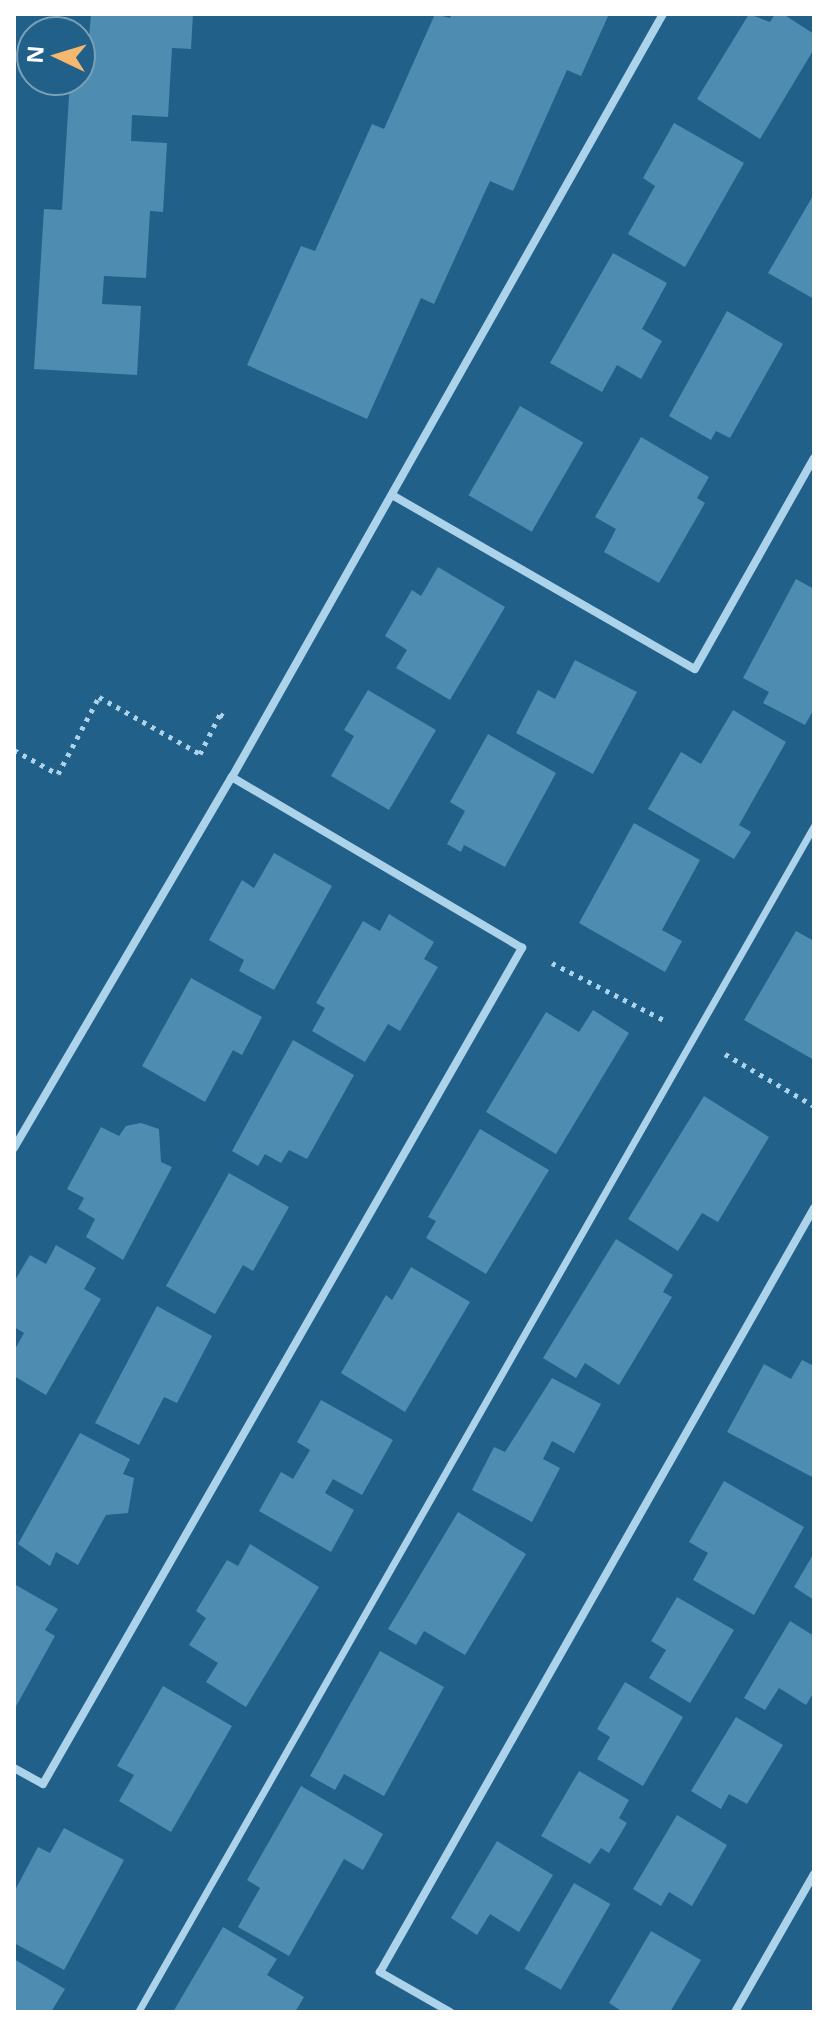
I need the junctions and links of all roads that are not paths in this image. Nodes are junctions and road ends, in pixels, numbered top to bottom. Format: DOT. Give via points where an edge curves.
graph roads {
  1 [pos="663,14"];
  2 [pos="814,458"];
  3 [pos="392,495"];
  4 [pos="232,777"];
  5 [pos="814,826"];
  6 [pos="14,1148"];
  7 [pos="814,1208"];
  8 [pos="14,1768"];
  9 [pos="814,1874"];
  10 [pos="138,2012"];
  11 [pos="450,2012"];
  12 [pos="735,2012"];
  1 -- 3 [label="street"];
  2 -- 3 [label="street" via="695,669"];
  3 -- 4 [label="street"];
  4 -- 6 [label="street"];
  4 -- 8 [label="street" via="522,948 43,1784"];
  5 -- 10 [label="street"];
  7 -- 11 [label="street" via="380,1972"];
  9 -- 12 [label="street"];
}
